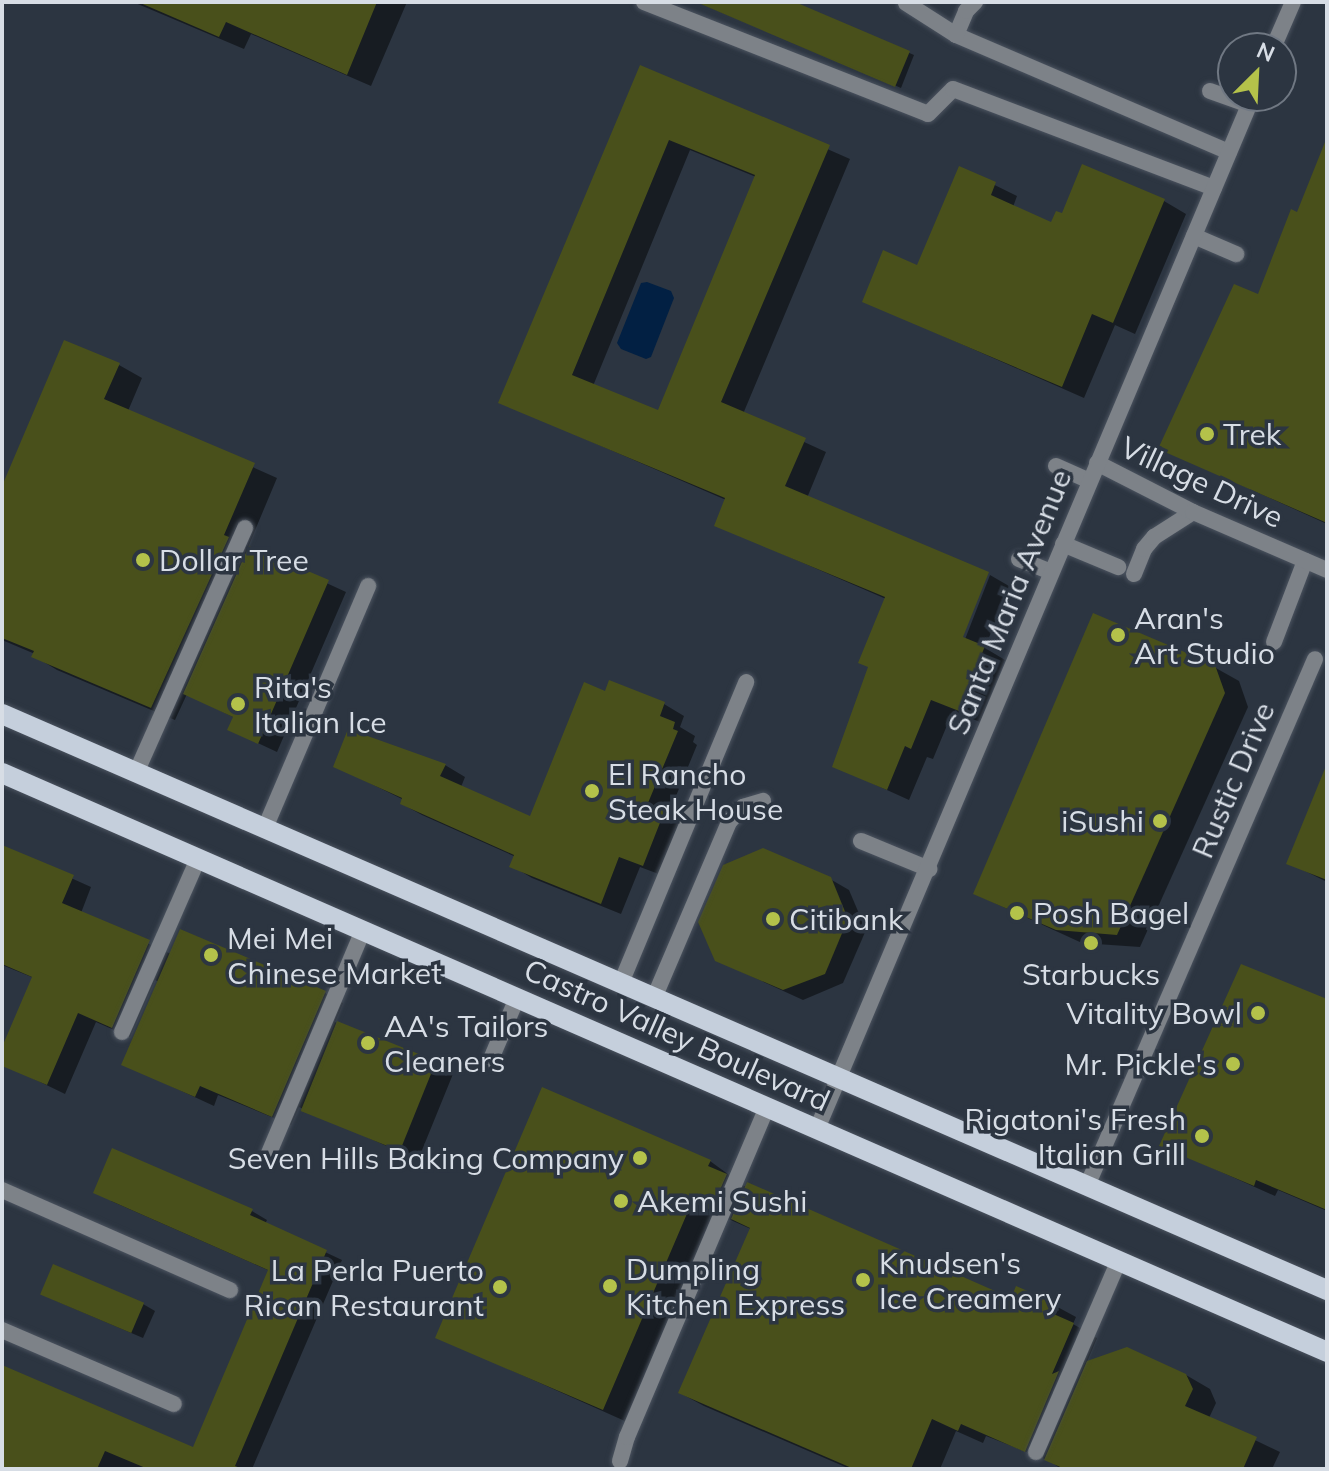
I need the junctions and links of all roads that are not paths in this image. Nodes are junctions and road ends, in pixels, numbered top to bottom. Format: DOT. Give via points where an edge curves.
graph roads {
  1 [pos="644,2"];
  2 [pos="975,2"];
  3 [pos="1293,2"];
  4 [pos="906,3"];
  5 [pos="924,8"];
  6 [pos="1280,32"];
  7 [pos="956,35"];
  8 [pos="1210,91"];
  9 [pos="1217,93"];
  10 [pos="1246,112"];
  11 [pos="1229,152"];
  12 [pos="1214,188"];
  13 [pos="1194,236"];
  14 [pos="1236,254"];
  15 [pos="1097,463"];
  16 [pos="1056,466"];
  17 [pos="1090,481"];
  18 [pos="1193,512"];
  19 [pos="245,528"];
  20 [pos="1063,544"];
  21 [pos="1019,559"];
  22 [pos="1305,561"];
  23 [pos="1118,567"];
  24 [pos="1327,570"];
  25 [pos="1052,572"];
  26 [pos="1134,574"];
  27 [pos="368,586"];
  28 [pos="1274,642"];
  29 [pos="1315,659"];
  30 [pos="746,682"];
  31 [pos="2,714"];
  32 [pos="2,773"];
  33 [pos="136,773"];
  34 [pos="763,801"];
  35 [pos="265,828"];
  36 [pos="861,841"];
  37 [pos="198,859"];
  38 [pos="929,869"];
  39 [pos="363,931"];
  40 [pos="621,983"];
  41 [pos="517,998"];
  42 [pos="654,998"];
  43 [pos="122,1032"];
  44 [pos="491,1059"];
  45 [pos="841,1078"];
  46 [pos="767,1107"];
  47 [pos="817,1129"];
  48 [pos="269,1153"];
  49 [pos="1087,1186"];
  50 [pos="2,1190"];
  51 [pos="1119,1260"];
  52 [pos="230,1290"];
  53 [pos="1327,1290"];
  54 [pos="2,1330"];
  55 [pos="1327,1352"];
  56 [pos="174,1404"];
  57 [pos="1036,1452"];
  58 [pos="619,1465"];
  1 -- 12 [label="street" via="928,114 953,89"];
  2 -- 7 [label="street"];
  3 -- 6 [label="street"];
  4 -- 5 [label="street"];
  5 -- 7 [label="street"];
  7 -- 11 [label="street"];
  8 -- 9 [label="street"];
  10 -- 11 [label="street, Santa Maria Avenue"];
  11 -- 12 [label="street, Santa Maria Avenue"];
  12 -- 13 [label="street, Santa Maria Avenue"];
  13 -- 14 [label="street"];
  13 -- 15 [label="street, Santa Maria Avenue"];
  15 -- 17 [label="street, Santa Maria Avenue"];
  15 -- 18 [label="street, Village Drive"];
  16 -- 17 [label="street"];
  17 -- 20 [label="street, Santa Maria Avenue"];
  18 -- 22 [label="street, Village Drive"];
  18 -- 26 [label="street" via="1154,537"];
  19 -- 33 [label="street"];
  20 -- 23 [label="street"];
  20 -- 25 [label="street, Santa Maria Avenue"];
  21 -- 25 [label="street"];
  22 -- 24 [label="street, Village Drive"];
  22 -- 28 [label="street"];
  25 -- 38 [label="street, Santa Maria Avenue"];
  27 -- 35 [label="street"];
  29 -- 49 [label="street, Rustic Drive"];
  30 -- 40 [label="street"];
  31 -- 33 [label="main road, Castro Valley Boulevard"];
  32 -- 37 [label="main road, Castro Valley Boulevard"];
  33 -- 35 [label="main road, Castro Valley Boulevard"];
  34 -- 42 [label="street" via="743,807 729,822"];
  35 -- 40 [label="main road, Castro Valley Boulevard"];
  36 -- 38 [label="street"];
  37 -- 39 [label="main road, Castro Valley Boulevard"];
  37 -- 43 [label="street"];
  38 -- 45 [label="street, Santa Maria Avenue"];
  39 -- 41 [label="main road, Castro Valley Boulevard"];
  39 -- 48 [label="street"];
  40 -- 42 [label="main road, Castro Valley Boulevard"];
  41 -- 44 [label="street"];
  41 -- 46 [label="main road, Castro Valley Boulevard"];
  42 -- 45 [label="main road, Castro Valley Boulevard"];
  45 -- 47 [label="street, Santa Maria Avenue"];
  45 -- 49 [label="main road, Castro Valley Boulevard"];
  46 -- 47 [label="main road, Castro Valley Boulevard"];
  46 -- 58 [label="street"];
  47 -- 51 [label="main road, Castro Valley Boulevard"];
  49 -- 53 [label="main road, Castro Valley Boulevard"];
  50 -- 52 [label="street"];
  51 -- 55 [label="main road, Castro Valley Boulevard"];
  51 -- 57 [label="street"];
  54 -- 56 [label="street"];
}
